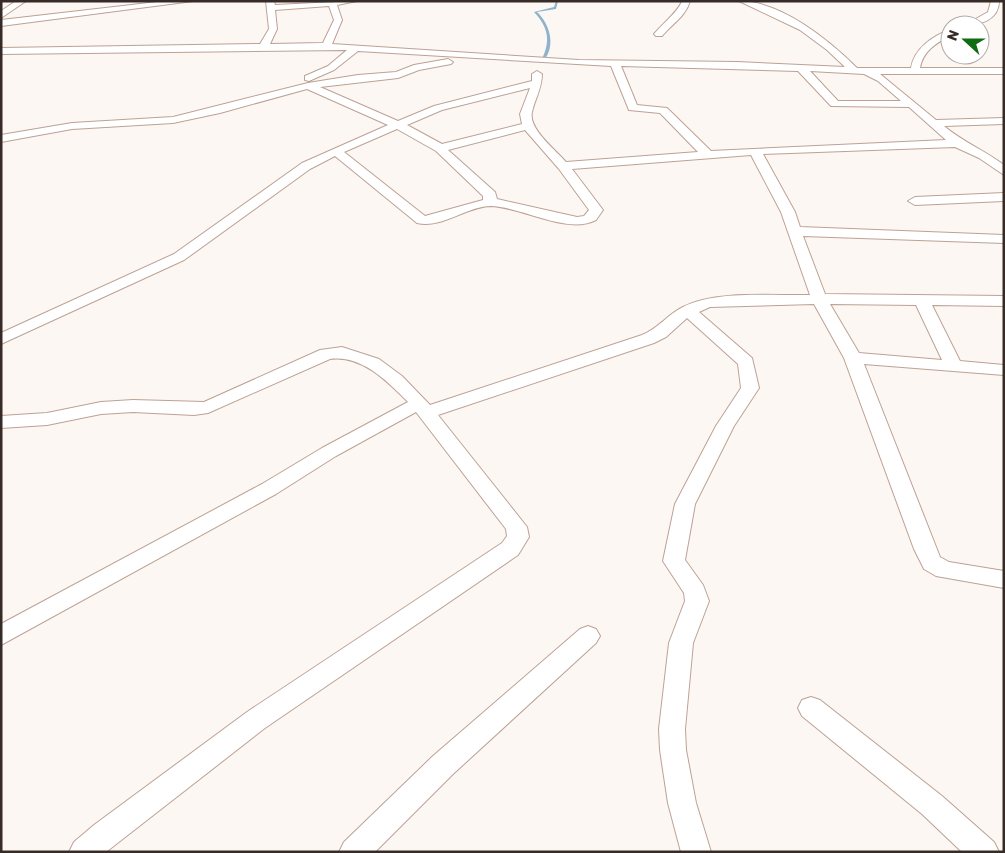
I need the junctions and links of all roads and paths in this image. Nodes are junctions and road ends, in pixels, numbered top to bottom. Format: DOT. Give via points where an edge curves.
graph roads {
  1 [pos="22,1"];
  2 [pos="189,1"];
  3 [pos="353,1"];
  4 [pos="686,1"];
  5 [pos="744,1"];
  6 [pos="995,1"];
  7 [pos="332,3"];
  8 [pos="271,5"];
  9 [pos="1,15"];
  10 [pos="989,15"];
  11 [pos="990,22"];
  12 [pos="1,23"];
  13 [pos="999,25"];
  14 [pos="659,34"];
  15 [pos="940,39"];
  16 [pos="326,46"];
  17 [pos="264,48"];
  18 [pos="356,48"];
  19 [pos="1,51"];
  20 [pos="487,57"];
  21 [pos="538,60"];
  22 [pos="615,64"];
  23 [pos="801,68"];
  24 [pos="854,70"];
  25 [pos="915,71"];
  26 [pos="1004,71"];
  27 [pos="869,72"];
  28 [pos="537,84"];
  29 [pos="308,86"];
  30 [pos="279,93"];
  31 [pos="910,104"];
  32 [pos="1004,122"];
  33 [pos="932,123"];
  34 [pos="396,124"];
  35 [pos="528,126"];
  36 [pos="1,139"];
  37 [pos="957,143"];
  38 [pos="440,148"];
  39 [pos="336,151"];
  40 [pos="755,151"];
  41 [pos="708,155"];
  42 [pos="983,155"];
  43 [pos="1004,156"];
  44 [pos="563,166"];
  45 [pos="1004,171"];
  46 [pos="1004,197"];
  47 [pos="915,201"];
  48 [pos="490,202"];
  49 [pos="794,231"];
  50 [pos="1004,240"];
  51 [pos="819,299"];
  52 [pos="921,299"];
  53 [pos="1004,301"];
  54 [pos="688,310"];
  55 [pos="1,340"];
  56 [pos="853,358"];
  57 [pos="954,366"];
  58 [pos="1004,370"];
  59 [pos="423,407"];
  60 [pos="1,422"];
  61 [pos="1004,580"];
  62 [pos="1,635"];
  63 [pos="588,636"];
  64 [pos="811,708"];
  65 [pos="84,852"];
  66 [pos="354,852"];
  67 [pos="696,852"];
  68 [pos="984,852"];
  1 -- 9 [label="street"];
  2 -- 12 [label="street"];
  3 -- 7 [label="street"];
  4 -- 14 [label="street" via="683,11 671,19"];
  5 -- 24 [label="street" via="789,20 820,40"];
  6 -- 10 [label="street" via="994,12"];
  7 -- 8 [label="street"];
  7 -- 16 [label="street" via="339,13 339,22"];
  8 -- 17 [label="street" via="273,29"];
  11 -- 13 [label="street"];
  15 -- 25 [label="street" via="919,54"];
  16 -- 17 [label="street"];
  16 -- 18 [label="street"];
  17 -- 19 [label="street"];
  18 -- 20 [label="street"];
  18 -- 30 [label="street" via="332,68"];
  20 -- 21 [label="street"];
  20 -- 29 [label="street" via="416,67 398,76"];
  21 -- 22 [label="street"];
  21 -- 28 [label="street"];
  22 -- 23 [label="street"];
  22 -- 41 [label="street" via="633,108 664,110"];
  23 -- 24 [label="street"];
  23 -- 31 [label="street" via="835,104"];
  24 -- 27 [label="street"];
  25 -- 26 [label="street"];
  25 -- 27 [label="street"];
  27 -- 31 [label="street"];
  28 -- 34 [label="street" via="459,102"];
  28 -- 35 [label="street" via="526,114"];
  29 -- 30 [label="street"];
  29 -- 34 [label="street"];
  30 -- 36 [label="street" via="173,120 72,126"];
  31 -- 33 [label="street"];
  32 -- 33 [label="street"];
  33 -- 37 [label="street"];
  34 -- 38 [label="street"];
  34 -- 39 [label="street"];
  35 -- 38 [label="street"];
  35 -- 44 [label="street"];
  37 -- 40 [label="street"];
  37 -- 42 [label="street"];
  38 -- 48 [label="street" via="490,195"];
  39 -- 48 [label="street" via="422,220"];
  39 -- 55 [label="street" via="306,166 179,257"];
  40 -- 41 [label="street"];
  40 -- 49 [label="street" via="788,212"];
  41 -- 44 [label="street"];
  42 -- 43 [label="street"];
  42 -- 45 [label="street"];
  44 -- 48 [label="street" via="596,210 586,220 577,221"];
  46 -- 47 [label="street"];
  49 -- 50 [label="street"];
  49 -- 51 [label="street"];
  51 -- 52 [label="street"];
  51 -- 54 [label="street" via="707,302"];
  51 -- 56 [label="street"];
  52 -- 53 [label="street"];
  52 -- 57 [label="street"];
  54 -- 59 [label="street" via="660,334 648,339"];
  54 -- 67 [label="street" via="746,362 750,384 685,504 674,561 696,591 697,601 681,643 672,729 682,803"];
  56 -- 57 [label="street"];
  56 -- 61 [label="street" via="932,563 944,570"];
  57 -- 58 [label="street"];
  59 -- 60 [label="street" via="373,363 342,352 326,354 208,407 101,408 47,419"];
  59 -- 62 [label="street" via="329,452 269,489"];
  59 -- 65 [label="street" via="516,527 518,537 510,549 256,720"];
  63 -- 66 [label="street" via="444,765"];
  64 -- 68 [label="street" via="932,805"];
}
